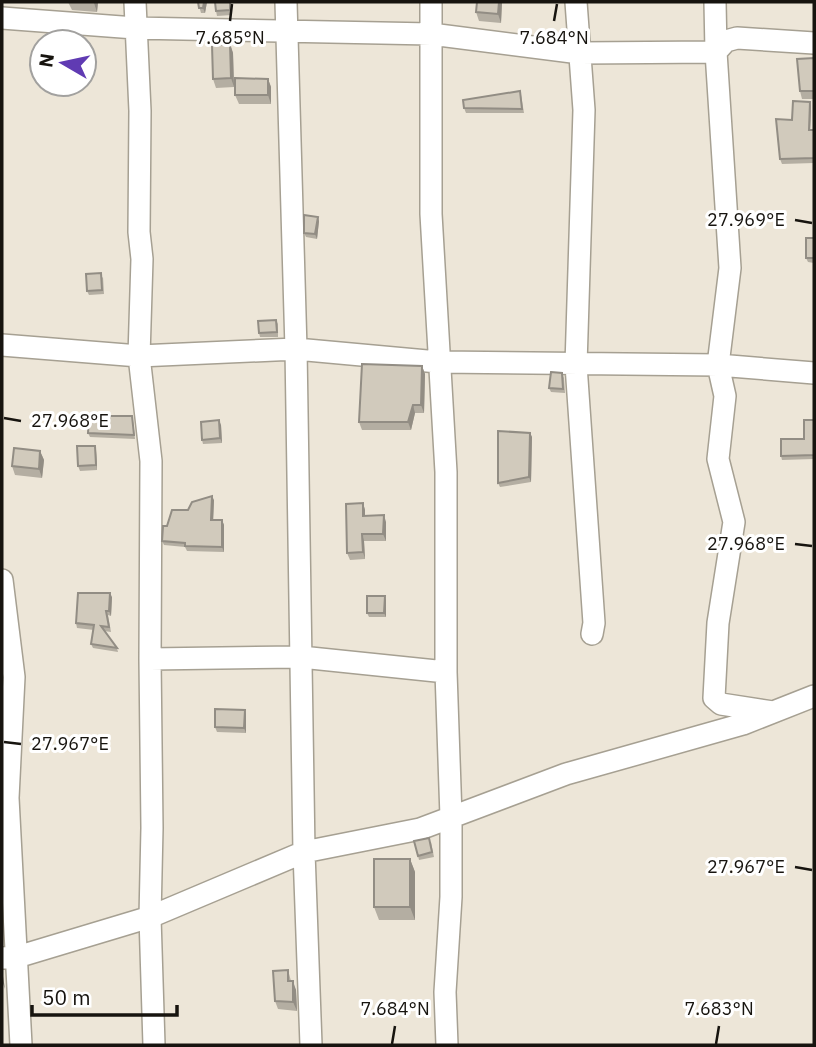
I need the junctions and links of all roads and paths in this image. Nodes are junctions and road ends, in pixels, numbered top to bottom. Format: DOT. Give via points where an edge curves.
graph roads {
  1 [pos="135,2"];
  2 [pos="286,2"];
  3 [pos="431,2"];
  4 [pos="576,2"];
  5 [pos="715,2"];
  6 [pos="2,18"];
  7 [pos="135,28"];
  8 [pos="286,33"];
  9 [pos="431,34"];
  10 [pos="814,43"];
  11 [pos="716,52"];
  12 [pos="580,53"];
  13 [pos="2,345"];
  14 [pos="296,349"];
  15 [pos="139,356"];
  16 [pos="438,362"];
  17 [pos="576,365"];
  18 [pos="718,365"];
  19 [pos="814,373"];
  20 [pos="2,580"];
  21 [pos="592,634"];
  22 [pos="301,657"];
  23 [pos="150,659"];
  24 [pos="446,672"];
  25 [pos="814,696"];
  26 [pos="775,712"];
  27 [pos="451,817"];
  28 [pos="304,852"];
  29 [pos="150,917"];
  30 [pos="9,957"];
  31 [pos="21,1045"];
  32 [pos="154,1045"];
  33 [pos="311,1045"];
  34 [pos="447,1045"];
  1 -- 7 [label="street"];
  2 -- 8 [label="street"];
  3 -- 9 [label="street"];
  4 -- 12 [label="street"];
  5 -- 11 [label="street"];
  6 -- 7 [label="street"];
  7 -- 8 [label="street"];
  7 -- 15 [label="street" via="142,267"];
  8 -- 9 [label="street"];
  8 -- 14 [label="street"];
  9 -- 12 [label="street"];
  9 -- 16 [label="street"];
  10 -- 11 [label="street" via="737,38 726,41"];
  11 -- 12 [label="street"];
  11 -- 18 [label="street" via="730,268"];
  12 -- 17 [label="street" via="584,123"];
  13 -- 15 [label="street"];
  14 -- 15 [label="street"];
  14 -- 16 [label="street"];
  14 -- 22 [label="street"];
  15 -- 23 [label="street" via="150,461"];
  16 -- 17 [label="street"];
  16 -- 24 [label="street" via="446,472"];
  17 -- 18 [label="street"];
  17 -- 21 [label="street"];
  18 -- 19 [label="street"];
  18 -- 26 [label="street" via="725,396 718,458 734,522 718,624 714,698 721,704"];
  20 -- 30 [label="street" via="14,677 8,798"];
  22 -- 23 [label="street"];
  22 -- 24 [label="street"];
  22 -- 28 [label="street"];
  23 -- 29 [label="street"];
  24 -- 27 [label="street"];
  25 -- 26 [label="street"];
  26 -- 27 [label="street" via="566,774"];
  27 -- 28 [label="street" via="420,829"];
  27 -- 34 [label="street"];
  28 -- 29 [label="street"];
  28 -- 33 [label="street"];
  29 -- 30 [label="street"];
  29 -- 32 [label="street"];
  30 -- 31 [label="street"];
}
